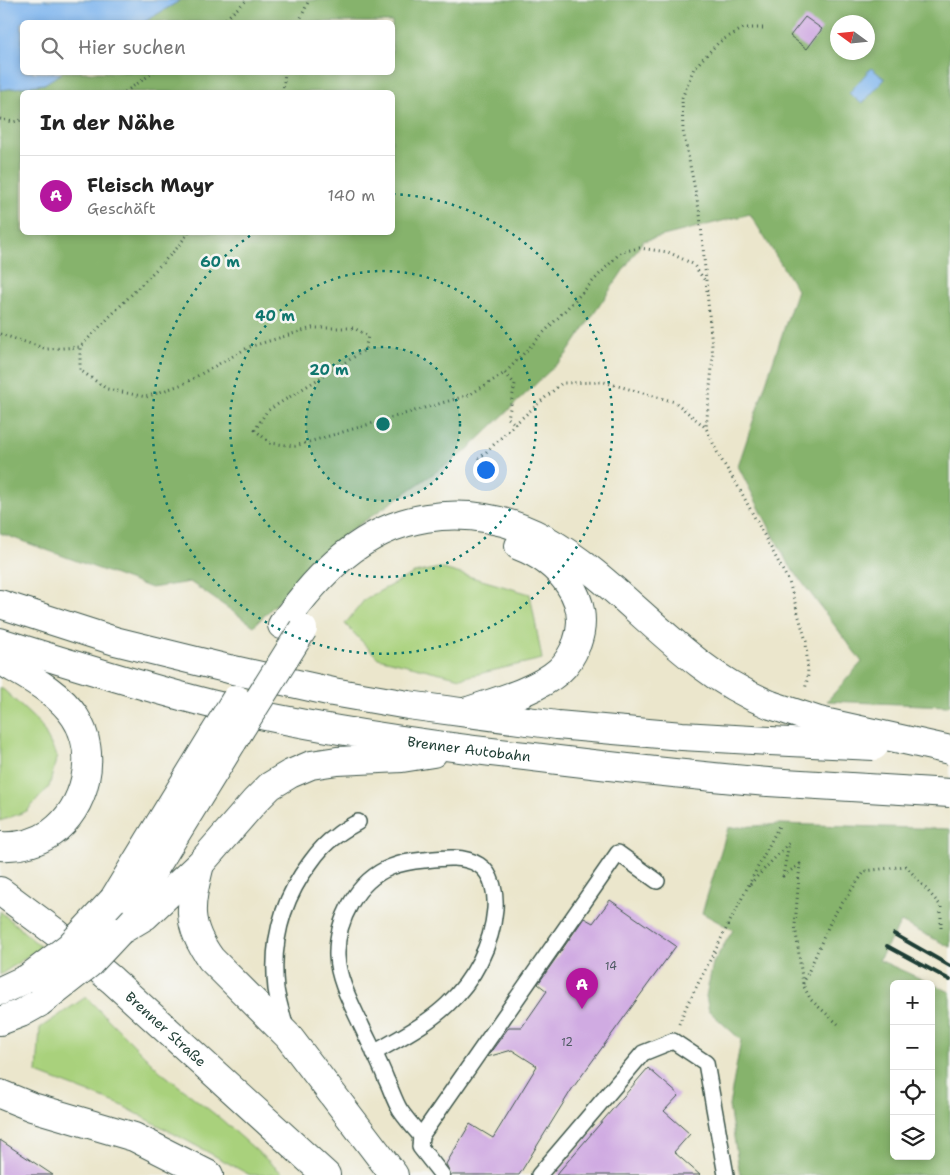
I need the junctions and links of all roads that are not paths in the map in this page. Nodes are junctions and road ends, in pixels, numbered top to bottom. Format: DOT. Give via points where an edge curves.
graph roads {
  1 [pos="0,604"];
  2 [pos="292,627"];
  3 [pos="0,642"];
  4 [pos="0,660"];
  5 [pos="464,712"];
  6 [pos="460,748"];
  7 [pos="950,750"];
  8 [pos="950,792"];
  9 [pos="358,822"];
  10 [pos="0,846"];
  11 [pos="200,864"];
  12 [pos="657,881"];
  13 [pos="0,891"];
  14 [pos="130,907"];
  15 [pos="0,991"];
  16 [pos="0,1021"];
  17 [pos="288,1036"];
  18 [pos="374,1053"];
  19 [pos="0,1094"];
  20 [pos="421,1136"];
  21 [pos="208,1175"];
  22 [pos="326,1175"];
  23 [pos="394,1175"];
  24 [pos="442,1175"];
  25 [pos="539,1175"];
  26 [pos="726,1175"];
  1 -- 5 [label="main road" via="115,640 229,669 334,692"];
  2 -- 5 [label="main road" via="348,575 372,557 401,543 432,535 468,534 506,541 534,552 559,571 575,593 581,624 575,648 561,670 550,678"];
  2 -- 7 [label="main road, bridge" via="305,594 329,567 374,535 419,519 446,515 478,516 511,523 552,542 610,586 698,662 735,688 771,706 819,721"];
  2 -- 14 [label="main road, bridge" via="223,738"];
  3 -- 6 [label="main road, Brenner Autobahn" via="116,679 212,704 326,728"];
  4 -- 10 [label="main road" via="44,687 71,710 81,726 88,757 82,789 72,810 58,826 34,842"];
  5 -- 7 [label="main road, bridge" via="682,736"];
  6 -- 8 [label="main road, Brenner Autobahn, bridge" via="768,782"];
  6 -- 11 [label="main road" via="402,758 337,761 311,765 290,774 270,786 255,801"];
  9 -- 17 [label="lane" via="320,850 285,906 275,946 275,968 276,991"];
  11 -- 14 [label="main road"];
  11 -- 17 [label="main road" via="194,889 192,925 200,944"];
  12 -- 20 [label="lane" via="618,853"];
  13 -- 22 [label="main road, Brenner Straße" via="112,980"];
  14 -- 15 [label="main road, bridge" via="68,947 28,978"];
  14 -- 16 [label="main road, bridge" via="120,931 89,964 39,1003"];
  17 -- 23 [label="main road"];
  18 -- 18 [label="lane" via="343,982 337,956 347,909 368,882 390,867 443,858 468,859 481,866 491,878 496,897 494,923 481,960 447,1006"];
  18 -- 20 [label="lane" via="399,1109"];
  19 -- 21 [label="main road" via="134,1138"];
  20 -- 24 [label="lane" via="420,1146"];
  25 -- 26 [label="lane" via="643,1053 673,1041 706,1063"];
}
